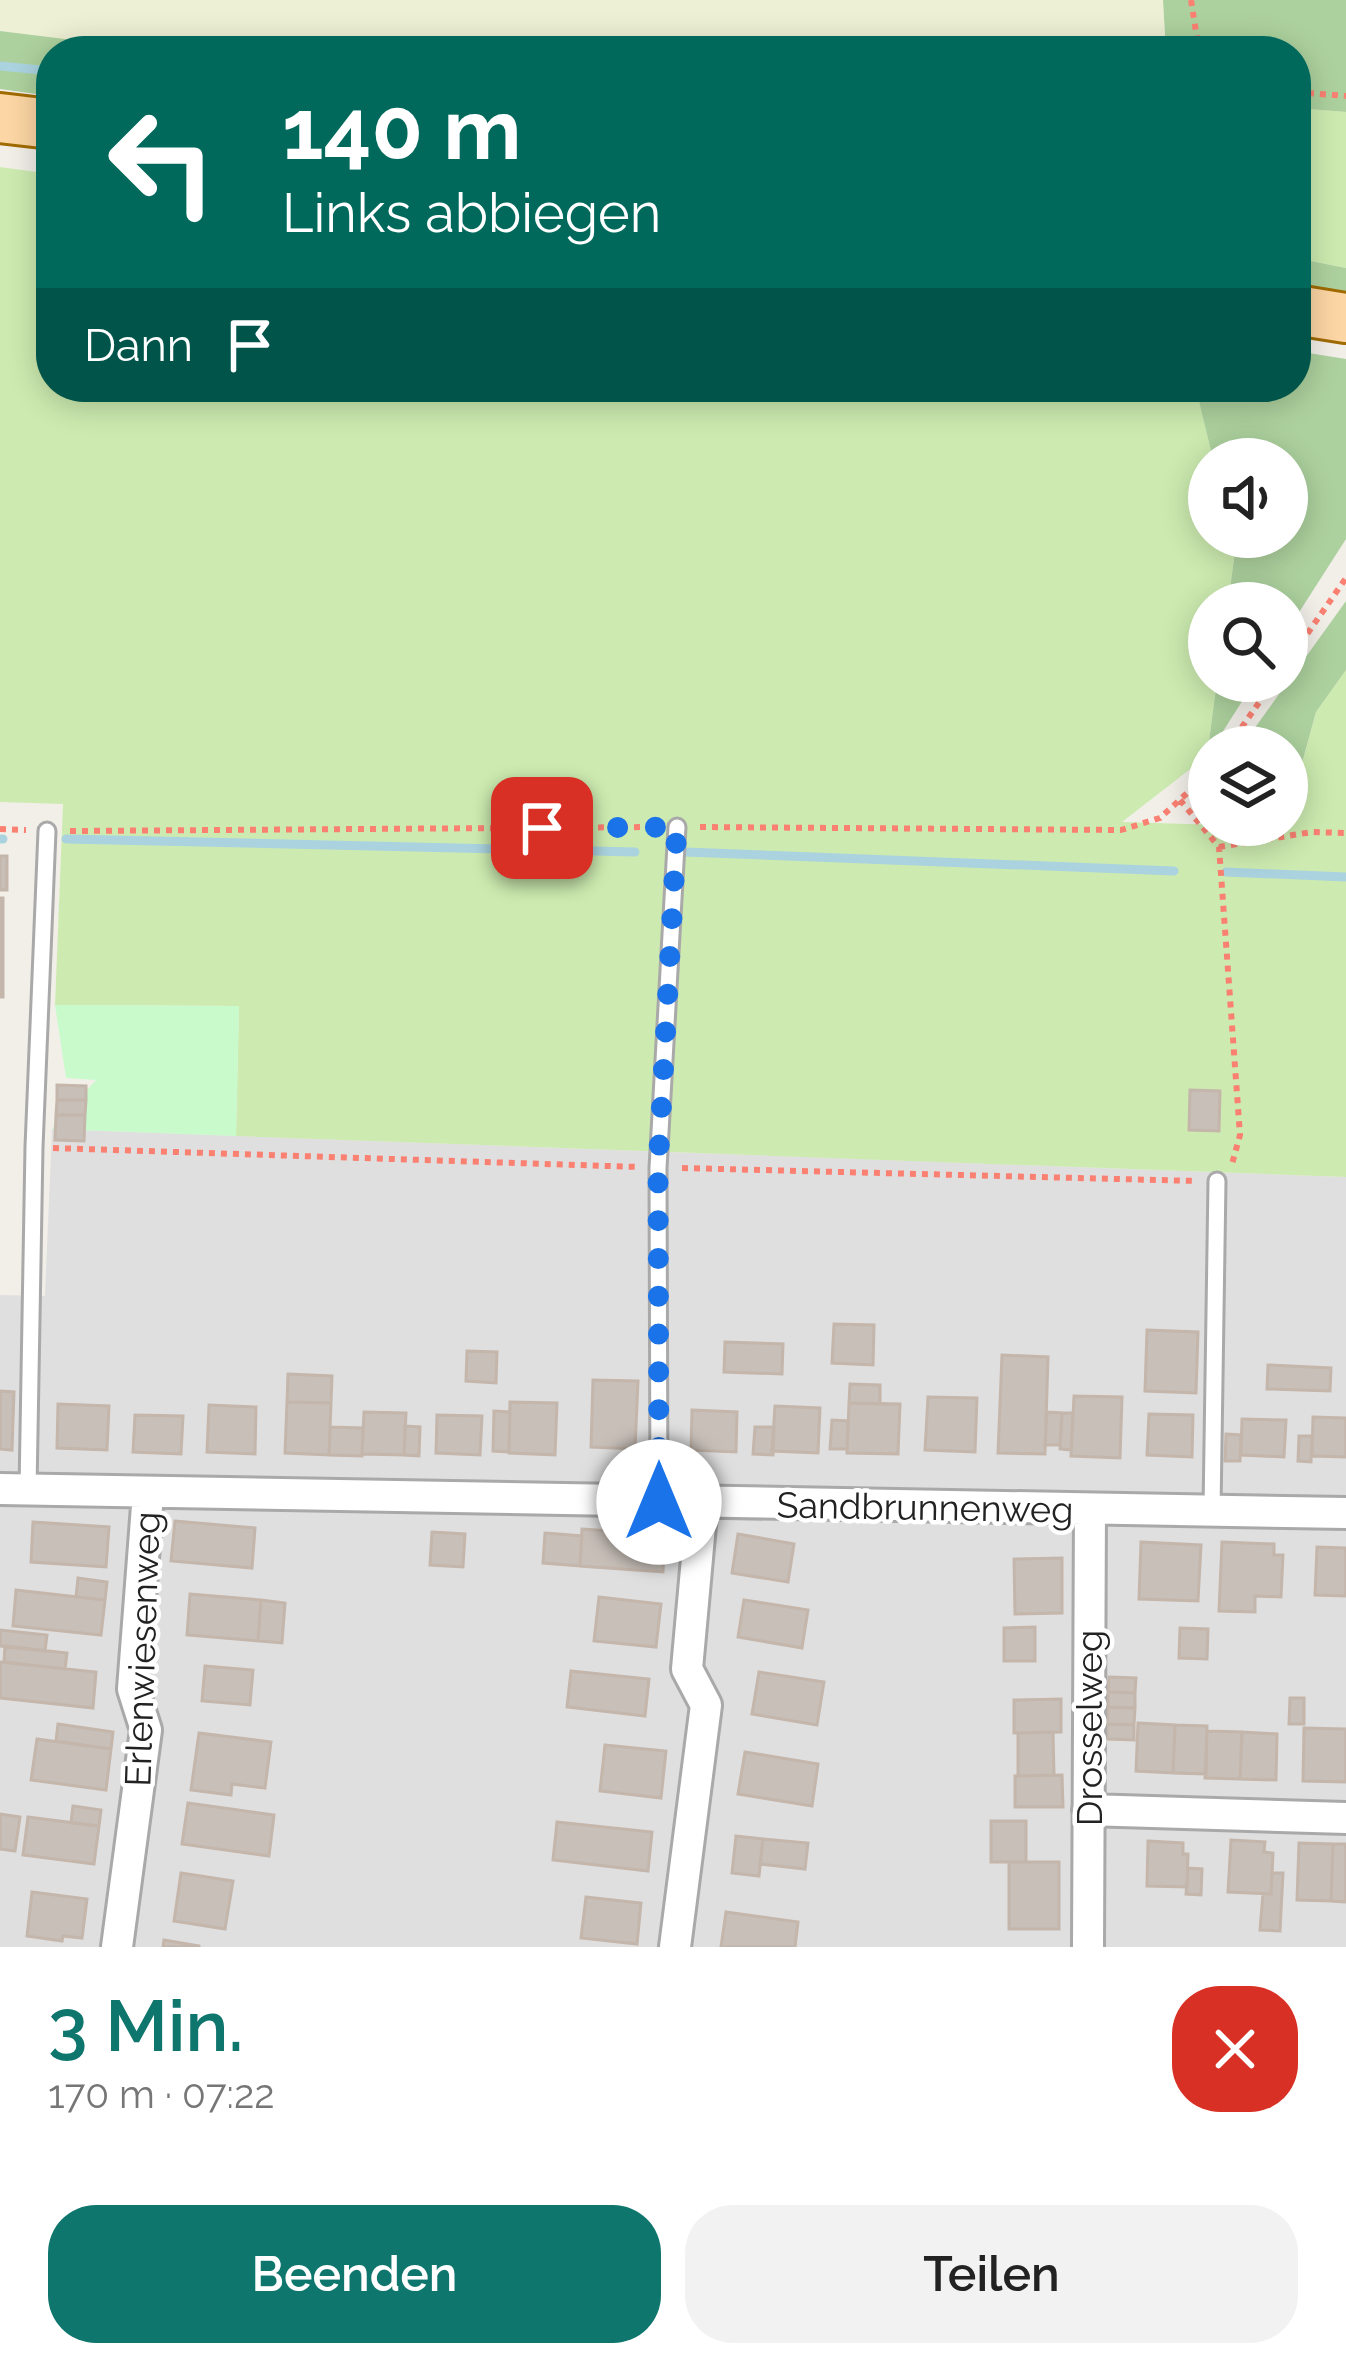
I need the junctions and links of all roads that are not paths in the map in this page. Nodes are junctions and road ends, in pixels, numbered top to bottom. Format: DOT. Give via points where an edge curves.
graph roads {
  1 [pos="0,118"];
  2 [pos="36,122"];
  3 [pos="1311,312"];
  4 [pos="1346,318"];
  5 [pos="677,827"];
  6 [pos="47,831"];
  7 [pos="1217,1181"];
  8 [pos="14,1489"];
  9 [pos="148,1493"];
  10 [pos="659,1502"];
  11 [pos="701,1503"];
  12 [pos="1090,1509"];
  13 [pos="1212,1510"];
  14 [pos="1346,1513"];
  15 [pos="1088,1810"];
  16 [pos="1346,1818"];
  17 [pos="117,1947"];
  18 [pos="675,1947"];
  19 [pos="1088,1947"];
  1 -- 2 [label="main road"];
  3 -- 4 [label="main road"];
  5 -- 10 [label="lane" via="658,1168"];
  6 -- 8 [label="lane"];
  7 -- 13 [label="lane"];
  8 -- 9 [label="street, Sandbrunnenweg"];
  9 -- 10 [label="street, Sandbrunnenweg"];
  9 -- 17 [label="street, Erlenwiesenweg" via="133,1689 146,1730"];
  10 -- 11 [label="street, Sandbrunnenweg"];
  11 -- 12 [label="street, Sandbrunnenweg"];
  11 -- 18 [label="street" via="687,1669 706,1705"];
  12 -- 13 [label="street, Sandbrunnenweg"];
  12 -- 15 [label="street, Drosselweg"];
  13 -- 14 [label="street, Sandbrunnenweg"];
  15 -- 16 [label="street"];
  15 -- 19 [label="street, Drosselweg"];
}
